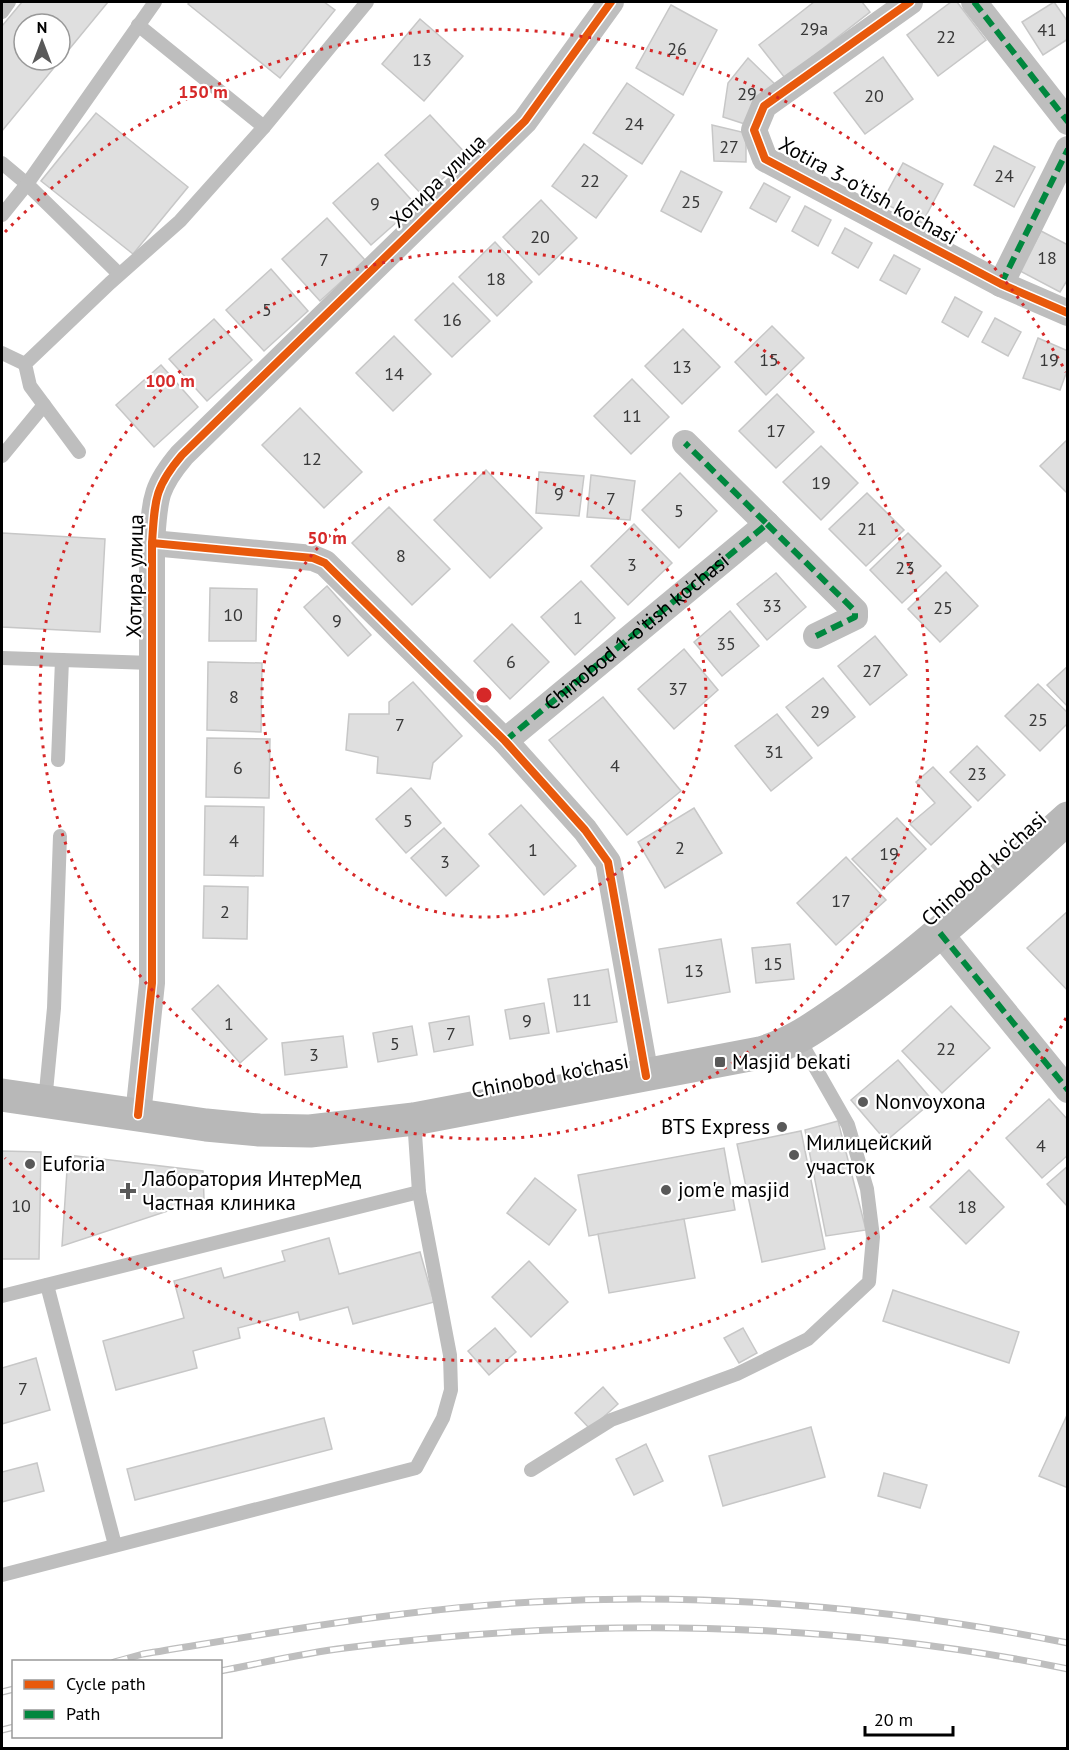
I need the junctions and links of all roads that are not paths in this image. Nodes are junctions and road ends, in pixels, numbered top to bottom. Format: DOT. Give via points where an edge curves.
graph roads {
  1 [pos="9,2"];
  2 [pos="155,2"];
  3 [pos="367,2"];
  4 [pos="611,2"];
  5 [pos="910,2"];
  6 [pos="974,2"];
  7 [pos="2,12"];
  8 [pos="138,25"];
  9 [pos="1068,122"];
  10 [pos="264,127"];
  11 [pos="1068,149"];
  12 [pos="2,163"];
  13 [pos="27,183"];
  14 [pos="2,215"];
  15 [pos="119,274"];
  16 [pos="1001,284"];
  17 [pos="1068,313"];
  18 [pos="2,352"];
  19 [pos="25,364"];
  20 [pos="44,405"];
  21 [pos="685,443"];
  22 [pos="79,452"];
  23 [pos="2,456"];
  24 [pos="767,524"];
  25 [pos="152,543"];
  26 [pos="816,636"];
  27 [pos="2,658"];
  28 [pos="62,660"];
  29 [pos="152,663"];
  30 [pos="505,741"];
  31 [pos="58,760"];
  32 [pos="1068,818"];
  33 [pos="60,836"];
  34 [pos="940,933"];
  35 [pos="799,1039"];
  36 [pos="646,1076"];
  37 [pos="1068,1090"];
  38 [pos="2,1095"];
  39 [pos="45,1102"];
  40 [pos="138,1115"];
  41 [pos="414,1119"];
  42 [pos="419,1192"];
  43 [pos="47,1285"];
  44 [pos="2,1296"];
  45 [pos="531,1470"];
  46 [pos="115,1545"];
  47 [pos="2,1575"];
  1 -- 7 [label="lane"];
  2 -- 8 [label="lane"];
  3 -- 10 [label="lane"];
  4 -- 25 [label="street, Хотира улица" via="525,121 182,454 164,476 156,495"];
  5 -- 16 [label="street, Xotira 3-o'tish ko'chasi" via="764,106 754,130 765,159"];
  6 -- 9 [label="street"];
  8 -- 10 [label="lane"];
  8 -- 13 [label="lane"];
  10 -- 15 [label="lane" via="180,221"];
  11 -- 16 [label="street"];
  12 -- 13 [label="lane"];
  13 -- 14 [label="lane"];
  13 -- 15 [label="lane"];
  15 -- 19 [label="lane"];
  16 -- 17 [label="street, Xotira 3-o'tish ko'chasi"];
  18 -- 19 [label="lane"];
  19 -- 20 [label="lane" via="30,386"];
  20 -- 22 [label="lane"];
  20 -- 23 [label="lane"];
  21 -- 24 [label="street"];
  24 -- 26 [label="street" via="855,611 855,617"];
  24 -- 30 [label="street, Chinobod 1-o'tish ko'chasi"];
  25 -- 29 [label="street, Хотира улица"];
  25 -- 30 [label="street" via="313,558 325,563"];
  27 -- 28 [label="lane"];
  28 -- 29 [label="lane"];
  28 -- 31 [label="lane"];
  29 -- 40 [label="street, Хотира улица" via="152,983"];
  30 -- 36 [label="street" via="585,830 608,862"];
  32 -- 34 [label="main road, Chinobod ko'chasi"];
  33 -- 39 [label="lane" via="54,1008"];
  34 -- 35 [label="main road, Chinobod ko'chasi"];
  34 -- 37 [label="street"];
  35 -- 36 [label="main road, Chinobod ko'chasi" via="760,1053"];
  35 -- 45 [label="lane" via="848,1125 867,1189 873,1237 869,1282 808,1339 737,1374 611,1420"];
  36 -- 41 [label="main road, Chinobod ko'chasi"];
  38 -- 39 [label="main road, Chinobod ko'chasi"];
  39 -- 40 [label="main road, Chinobod ko'chasi"];
  40 -- 41 [label="main road, Chinobod ko'chasi" via="284,1132"];
  41 -- 42 [label="lane"];
  42 -- 43 [label="lane"];
  42 -- 46 [label="lane" via="450,1355 451,1390 443,1418 416,1468"];
  43 -- 44 [label="lane"];
  43 -- 46 [label="lane"];
  46 -- 47 [label="lane"];
}
